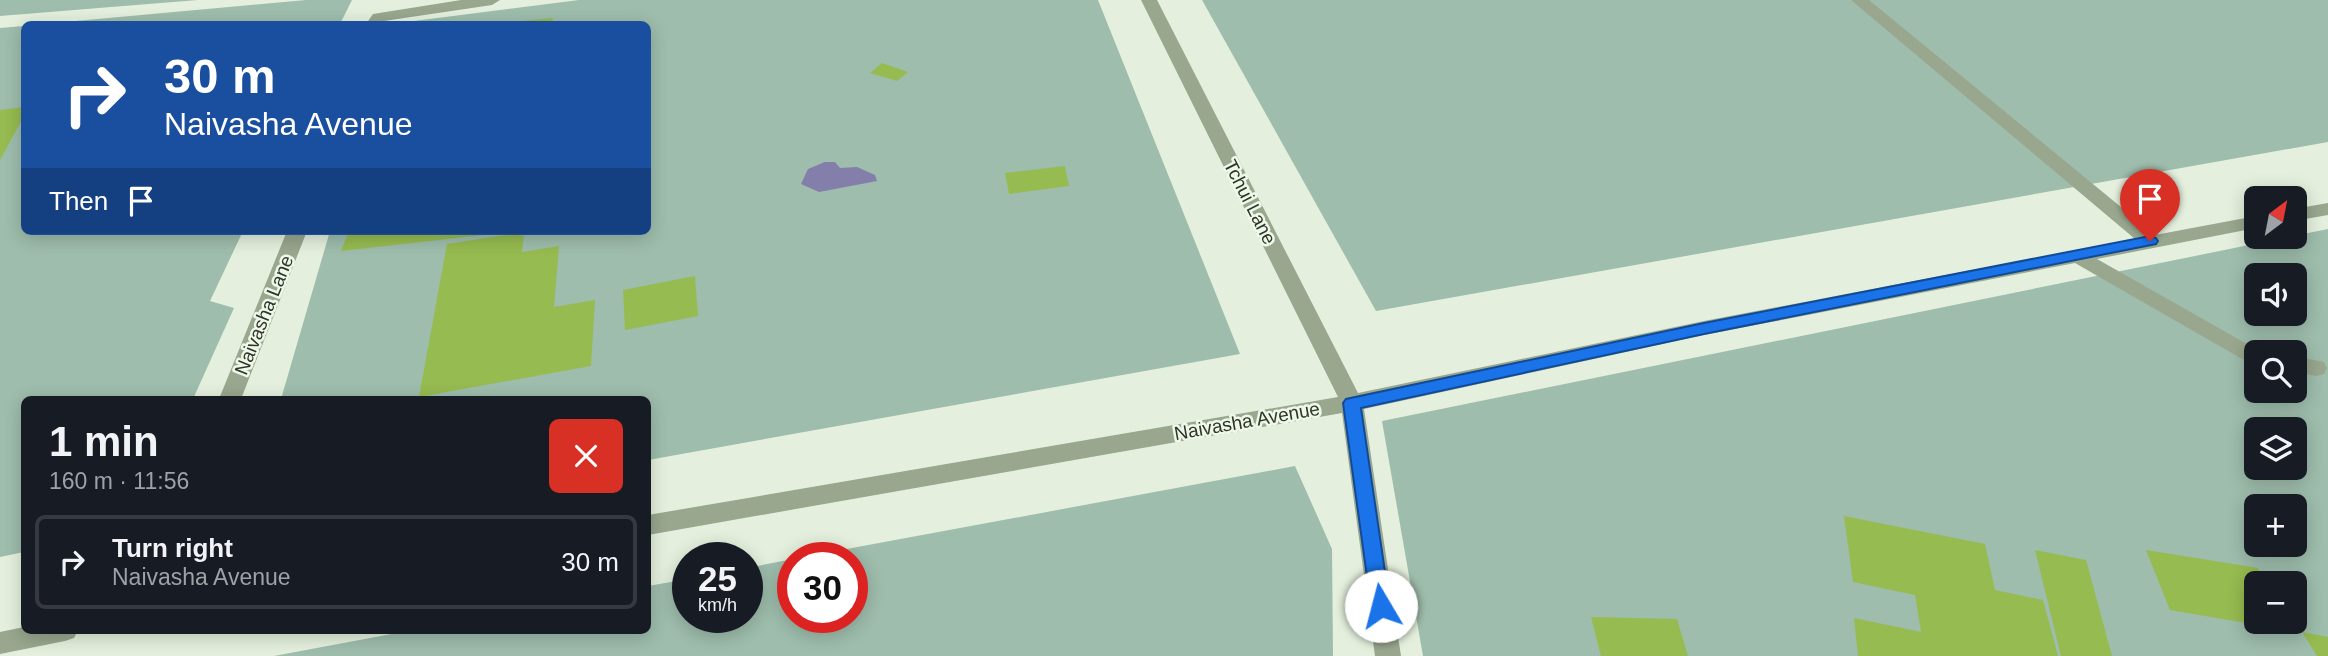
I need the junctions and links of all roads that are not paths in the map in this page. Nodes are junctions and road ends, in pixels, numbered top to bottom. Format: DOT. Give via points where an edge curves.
graph roads {
  1 [pos="492,0"];
  2 [pos="1149,0"];
  3 [pos="1859,0"];
  4 [pos="376,21"];
  5 [pos="2328,209"];
  6 [pos="2307,213"];
  7 [pos="2244,224"];
  8 [pos="295,235"];
  9 [pos="2150,241"];
  10 [pos="2075,255"];
  11 [pos="2244,352"];
  12 [pos="2307,366"];
  13 [pos="2316,368"];
  14 [pos="231,396"];
  15 [pos="1352,403"];
  16 [pos="651,524"];
  17 [pos="45,634"];
  18 [pos="0,643"];
  19 [pos="1388,656"];
  1 -- 4 [label="street"];
  2 -- 15 [label="street, Tchui Lane"];
  3 -- 9 [label="street"];
  5 -- 6 [label="street"];
  7 -- 9 [label="street, Naivasha Avenue"];
  8 -- 14 [label="street, Naivasha Lane"];
  9 -- 10 [label="street, Naivasha Avenue"];
  10 -- 11 [label="street"];
  10 -- 15 [label="street, Naivasha Avenue"];
  12 -- 13 [label="street"];
  15 -- 16 [label="street, Naivasha Avenue"];
  15 -- 19 [label="street, Tchui Lane"];
  17 -- 18 [label="street"];
}
